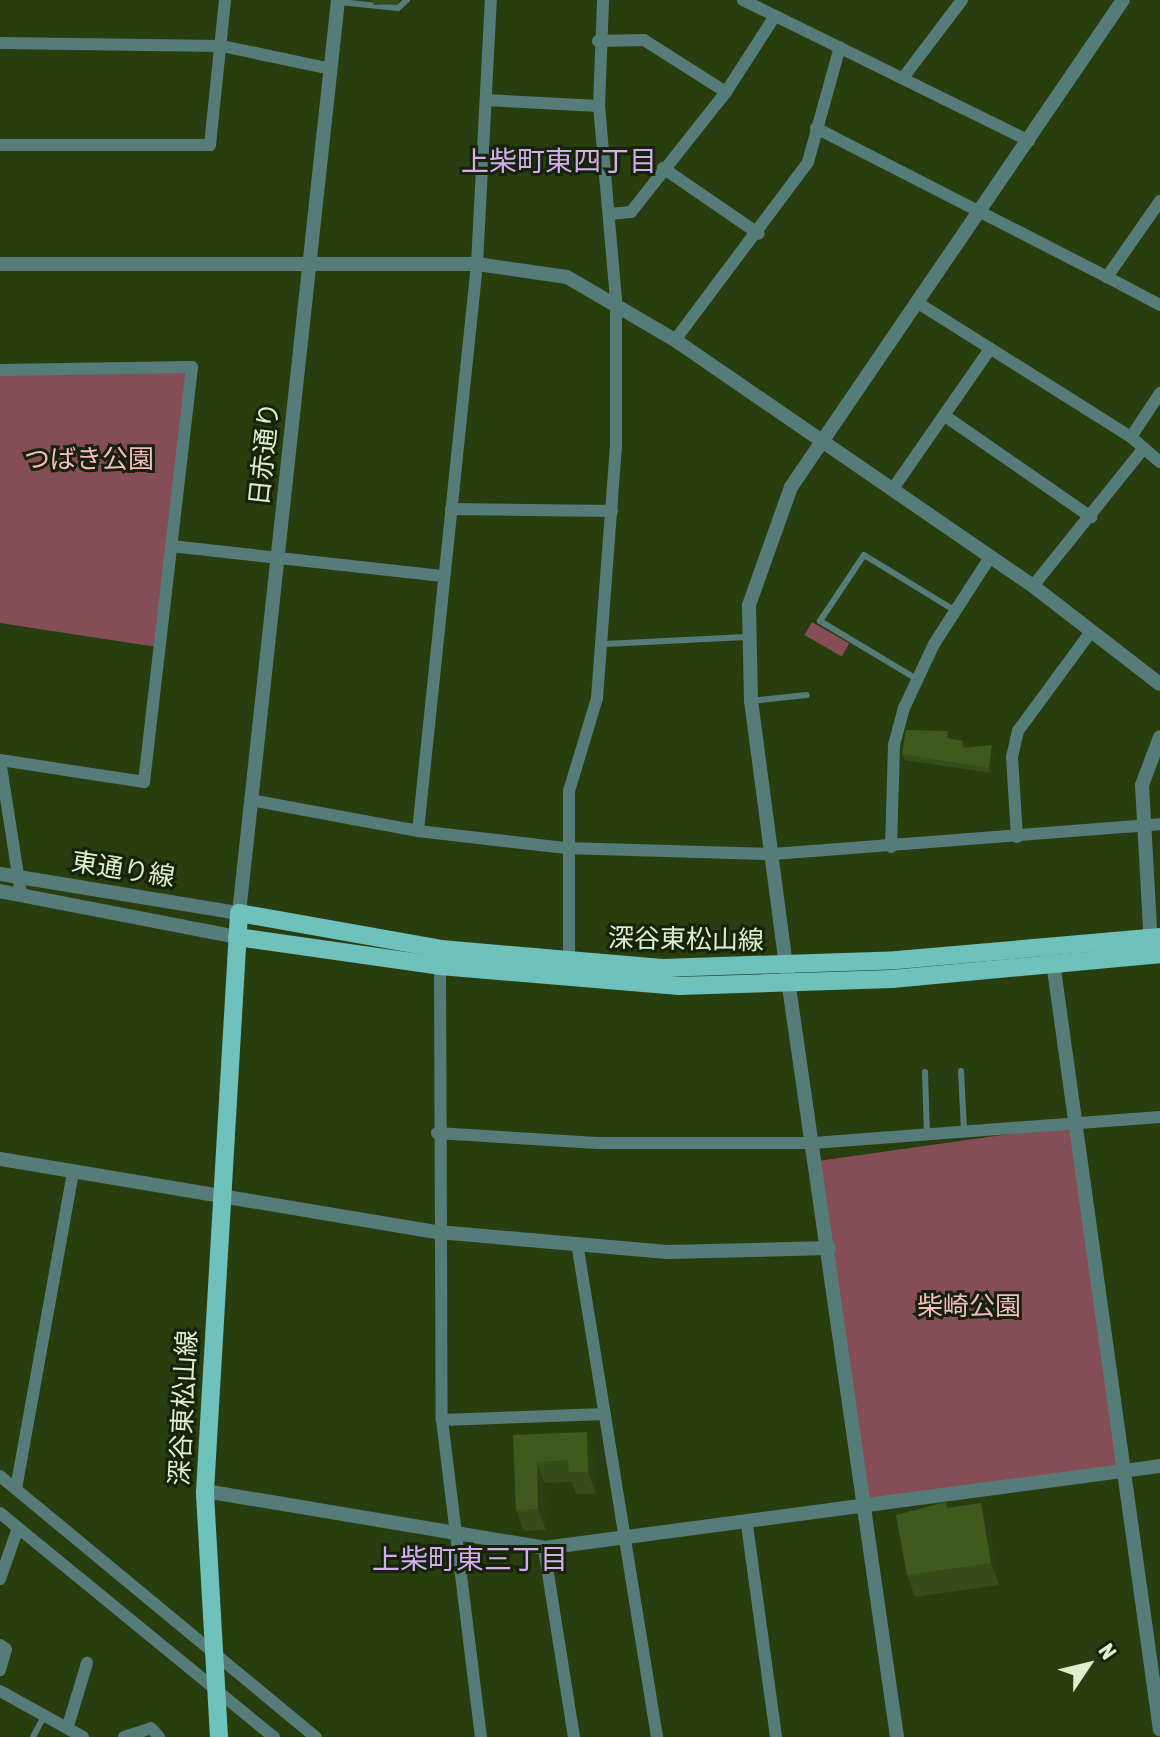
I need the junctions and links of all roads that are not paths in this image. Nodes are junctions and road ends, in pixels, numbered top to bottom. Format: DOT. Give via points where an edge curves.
graph roads {
  1 [pos="225,0"];
  2 [pos="407,0"];
  3 [pos="491,0"];
  4 [pos="603,0"];
  5 [pos="743,0"];
  6 [pos="962,0"];
  7 [pos="1123,0"];
  8 [pos="338,1"];
  9 [pos="771,9"];
  10 [pos="598,41"];
  11 [pos="0,43"];
  12 [pos="222,46"];
  13 [pos="840,47"];
  14 [pos="331,69"];
  15 [pos="906,74"];
  16 [pos="726,92"];
  17 [pos="486,100"];
  18 [pos="599,106"];
  19 [pos="816,128"];
  20 [pos="1029,141"];
  21 [pos="0,145"];
  22 [pos="663,168"];
  23 [pos="1160,201"];
  24 [pos="981,213"];
  25 [pos="609,214"];
  26 [pos="759,234"];
  27 [pos="310,263"];
  28 [pos="0,264"];
  29 [pos="477,264"];
  30 [pos="1107,277"];
  31 [pos="616,300"];
  32 [pos="918,303"];
  33 [pos="1160,305"];
  34 [pos="675,340"];
  35 [pos="990,349"];
  36 [pos="0,370"];
  37 [pos="1160,393"];
  38 [pos="945,416"];
  39 [pos="1131,437"];
  40 [pos="821,442"];
  41 [pos="1144,448"];
  42 [pos="1160,462"];
  43 [pos="892,490"];
  44 [pos="451,509"];
  45 [pos="612,511"];
  46 [pos="1091,517"];
  47 [pos="171,546"];
  48 [pos="278,556"];
  49 [pos="990,557"];
  50 [pos="442,576"];
  51 [pos="1033,586"];
  52 [pos="954,610"];
  53 [pos="1090,633"];
  54 [pos="746,637"];
  55 [pos="605,644"];
  56 [pos="915,678"];
  57 [pos="1160,684"];
  58 [pos="807,695"];
  59 [pos="751,701"];
  60 [pos="1160,737"];
  61 [pos="251,800"];
  62 [pos="1160,824"];
  63 [pos="1142,825"];
  64 [pos="418,831"];
  65 [pos="1017,837"];
  66 [pos="891,847"];
  67 [pos="566,848"];
  68 [pos="773,854"];
  69 [pos="0,874"];
  70 [pos="18,877"];
  71 [pos="0,891"];
  72 [pos="21,894"];
  73 [pos="239,913"];
  74 [pos="237,937"];
  75 [pos="1156,946"];
  76 [pos="1052,955"];
  77 [pos="440,958"];
  78 [pos="569,971"];
  79 [pos="787,975"];
  80 [pos="961,1071"];
  81 [pos="925,1072"];
  82 [pos="1160,1117"];
  83 [pos="1074,1125"];
  84 [pos="964,1132"];
  85 [pos="437,1133"];
  86 [pos="927,1135"];
  87 [pos="813,1143"];
  88 [pos="0,1159"];
  89 [pos="73,1173"];
  90 [pos="220,1196"];
  91 [pos="438,1232"];
  92 [pos="577,1243"];
  93 [pos="829,1248"];
  94 [pos="605,1414"];
  95 [pos="442,1420"];
  96 [pos="1160,1466"];
  97 [pos="1124,1471"];
  98 [pos="0,1476"];
  99 [pos="16,1489"];
  100 [pos="205,1491"];
  101 [pos="867,1508"];
  102 [pos="0,1513"];
  103 [pos="747,1525"];
  104 [pos="18,1528"];
  105 [pos="453,1536"];
  106 [pos="627,1543"];
  107 [pos="544,1548"];
  108 [pos="0,1579"];
  109 [pos="0,1645"];
  110 [pos="215,1655"];
  111 [pos="87,1663"];
  112 [pos="0,1670"];
  113 [pos="217,1689"];
  114 [pos="0,1691"];
  115 [pos="45,1715"];
  116 [pos="68,1726"];
  117 [pos="1160,1730"];
  118 [pos="33,1737"];
  119 [pos="83,1737"];
  120 [pos="124,1737"];
  121 [pos="159,1737"];
  122 [pos="219,1737"];
  123 [pos="274,1737"];
  124 [pos="316,1737"];
  125 [pos="481,1737"];
  126 [pos="574,1737"];
  127 [pos="657,1737"];
  128 [pos="776,1737"];
  129 [pos="897,1737"];
  1 -- 12 [label="street"];
  2 -- 8 [label="lane" via="400,8"];
  3 -- 17 [label="street"];
  4 -- 10 [label="street"];
  5 -- 9 [label="street"];
  6 -- 15 [label="street"];
  7 -- 20 [label="street"];
  8 -- 14 [label="street, 日赤通り"];
  9 -- 13 [label="street"];
  9 -- 16 [label="street"];
  10 -- 16 [label="street" via="644,40"];
  10 -- 18 [label="street"];
  11 -- 12 [label="street"];
  12 -- 14 [label="street"];
  12 -- 21 [label="street" via="210,145"];
  13 -- 15 [label="street"];
  13 -- 19 [label="street"];
  14 -- 27 [label="street, 日赤通り"];
  15 -- 20 [label="street"];
  16 -- 22 [label="street"];
  17 -- 18 [label="street"];
  17 -- 29 [label="street"];
  18 -- 25 [label="street"];
  19 -- 24 [label="street"];
  19 -- 26 [label="street" via="808,162"];
  20 -- 24 [label="street"];
  22 -- 25 [label="street" via="631,212"];
  22 -- 26 [label="street"];
  23 -- 30 [label="street"];
  24 -- 30 [label="street"];
  24 -- 32 [label="street"];
  25 -- 31 [label="street"];
  26 -- 34 [label="street"];
  27 -- 28 [label="street"];
  27 -- 29 [label="street"];
  27 -- 48 [label="street, 日赤通り"];
  29 -- 31 [label="street" via="544,270"];
  29 -- 44 [label="street"];
  30 -- 33 [label="street"];
  31 -- 34 [label="street"];
  31 -- 45 [label="street"];
  32 -- 35 [label="street"];
  32 -- 40 [label="street"];
  34 -- 40 [label="street"];
  35 -- 38 [label="street"];
  35 -- 39 [label="street"];
  36 -- 47 [label="street" via="192,367"];
  37 -- 39 [label="street"];
  38 -- 43 [label="street"];
  38 -- 46 [label="street"];
  39 -- 41 [label="street"];
  40 -- 43 [label="street"];
  40 -- 54 [label="street" via="766,541"];
  41 -- 42 [label="street"];
  41 -- 46 [label="street"];
  43 -- 49 [label="street"];
  44 -- 45 [label="street"];
  44 -- 50 [label="street"];
  45 -- 55 [label="street"];
  46 -- 51 [label="street"];
  47 -- 48 [label="street"];
  47 -- 70 [label="street" via="144,782 0,760"];
  48 -- 50 [label="street"];
  48 -- 61 [label="street, 日赤通り"];
  49 -- 51 [label="street"];
  49 -- 52 [label="street"];
  50 -- 64 [label="street"];
  51 -- 53 [label="street"];
  52 -- 56 [label="street"];
  52 -- 56 [label="lane" via="864,555 820,621"];
  53 -- 57 [label="street"];
  53 -- 65 [label="street" via="1018,731 1012,757"];
  54 -- 55 [label="lane"];
  54 -- 59 [label="street"];
  55 -- 67 [label="street" via="597,698 569,791"];
  56 -- 66 [label="street" via="894,745"];
  58 -- 59 [label="lane"];
  59 -- 68 [label="street"];
  60 -- 63 [label="street" via="1142,785"];
  61 -- 64 [label="street"];
  61 -- 73 [label="street, 日赤通り"];
  62 -- 63 [label="street"];
  63 -- 65 [label="street"];
  63 -- 75 [label="street"];
  64 -- 67 [label="street"];
  65 -- 66 [label="street"];
  66 -- 68 [label="street"];
  67 -- 68 [label="street"];
  67 -- 78 [label="street"];
  68 -- 79 [label="street"];
  69 -- 70 [label="street, 東通り線"];
  70 -- 72 [label="street"];
  70 -- 73 [label="street, 東通り線"];
  71 -- 72 [label="street, 東通り線"];
  72 -- 74 [label="street, 東通り線"];
  73 -- 74 [label="main road, 深谷東松山線"];
  73 -- 77 [label="main road, 深谷東松山線"];
  74 -- 77 [label="main road, 深谷東松山線"];
  74 -- 90 [label="main road, 深谷東松山線"];
  75 -- 76 [label="main road, 深谷東松山線"];
  76 -- 79 [label="main road, 深谷東松山線"];
  76 -- 83 [label="street"];
  77 -- 78 [label="main road, 深谷東松山線"];
  77 -- 85 [label="street"];
  78 -- 79 [label="main road, 深谷東松山線"];
  79 -- 87 [label="street"];
  80 -- 84 [label="lane"];
  81 -- 86 [label="lane"];
  82 -- 83 [label="street"];
  83 -- 84 [label="street"];
  83 -- 97 [label="street"];
  84 -- 86 [label="street"];
  85 -- 87 [label="street" via="597,1143"];
  85 -- 91 [label="street"];
  86 -- 87 [label="street"];
  87 -- 93 [label="street"];
  88 -- 89 [label="street"];
  89 -- 90 [label="street"];
  89 -- 99 [label="street"];
  90 -- 91 [label="street"];
  90 -- 100 [label="main road, 深谷東松山線"];
  91 -- 92 [label="street"];
  91 -- 95 [label="street"];
  92 -- 93 [label="street" via="726,1254"];
  92 -- 94 [label="street"];
  93 -- 101 [label="street"];
  94 -- 95 [label="street"];
  94 -- 106 [label="street"];
  95 -- 105 [label="street"];
  96 -- 97 [label="street"];
  97 -- 101 [label="street"];
  97 -- 117 [label="street"];
  98 -- 99 [label="street"];
  99 -- 110 [label="street"];
  100 -- 105 [label="street"];
  100 -- 110 [label="main road, 深谷東松山線"];
  101 -- 103 [label="street"];
  101 -- 129 [label="street"];
  102 -- 104 [label="street"];
  103 -- 106 [label="street"];
  103 -- 128 [label="street"];
  104 -- 108 [label="street"];
  104 -- 113 [label="street"];
  105 -- 107 [label="street"];
  105 -- 125 [label="street"];
  106 -- 107 [label="street"];
  106 -- 127 [label="street"];
  107 -- 126 [label="street"];
  109 -- 112 [label="street" via="6,1649"];
  110 -- 113 [label="main road, 深谷東松山線"];
  110 -- 124 [label="street"];
  111 -- 116 [label="street"];
  113 -- 122 [label="main road, 深谷東松山線"];
  113 -- 123 [label="street"];
  114 -- 115 [label="street"];
  115 -- 116 [label="street"];
  115 -- 118 [label="lane"];
  116 -- 119 [label="street"];
  120 -- 121 [label="street" via="151,1728"];
}
